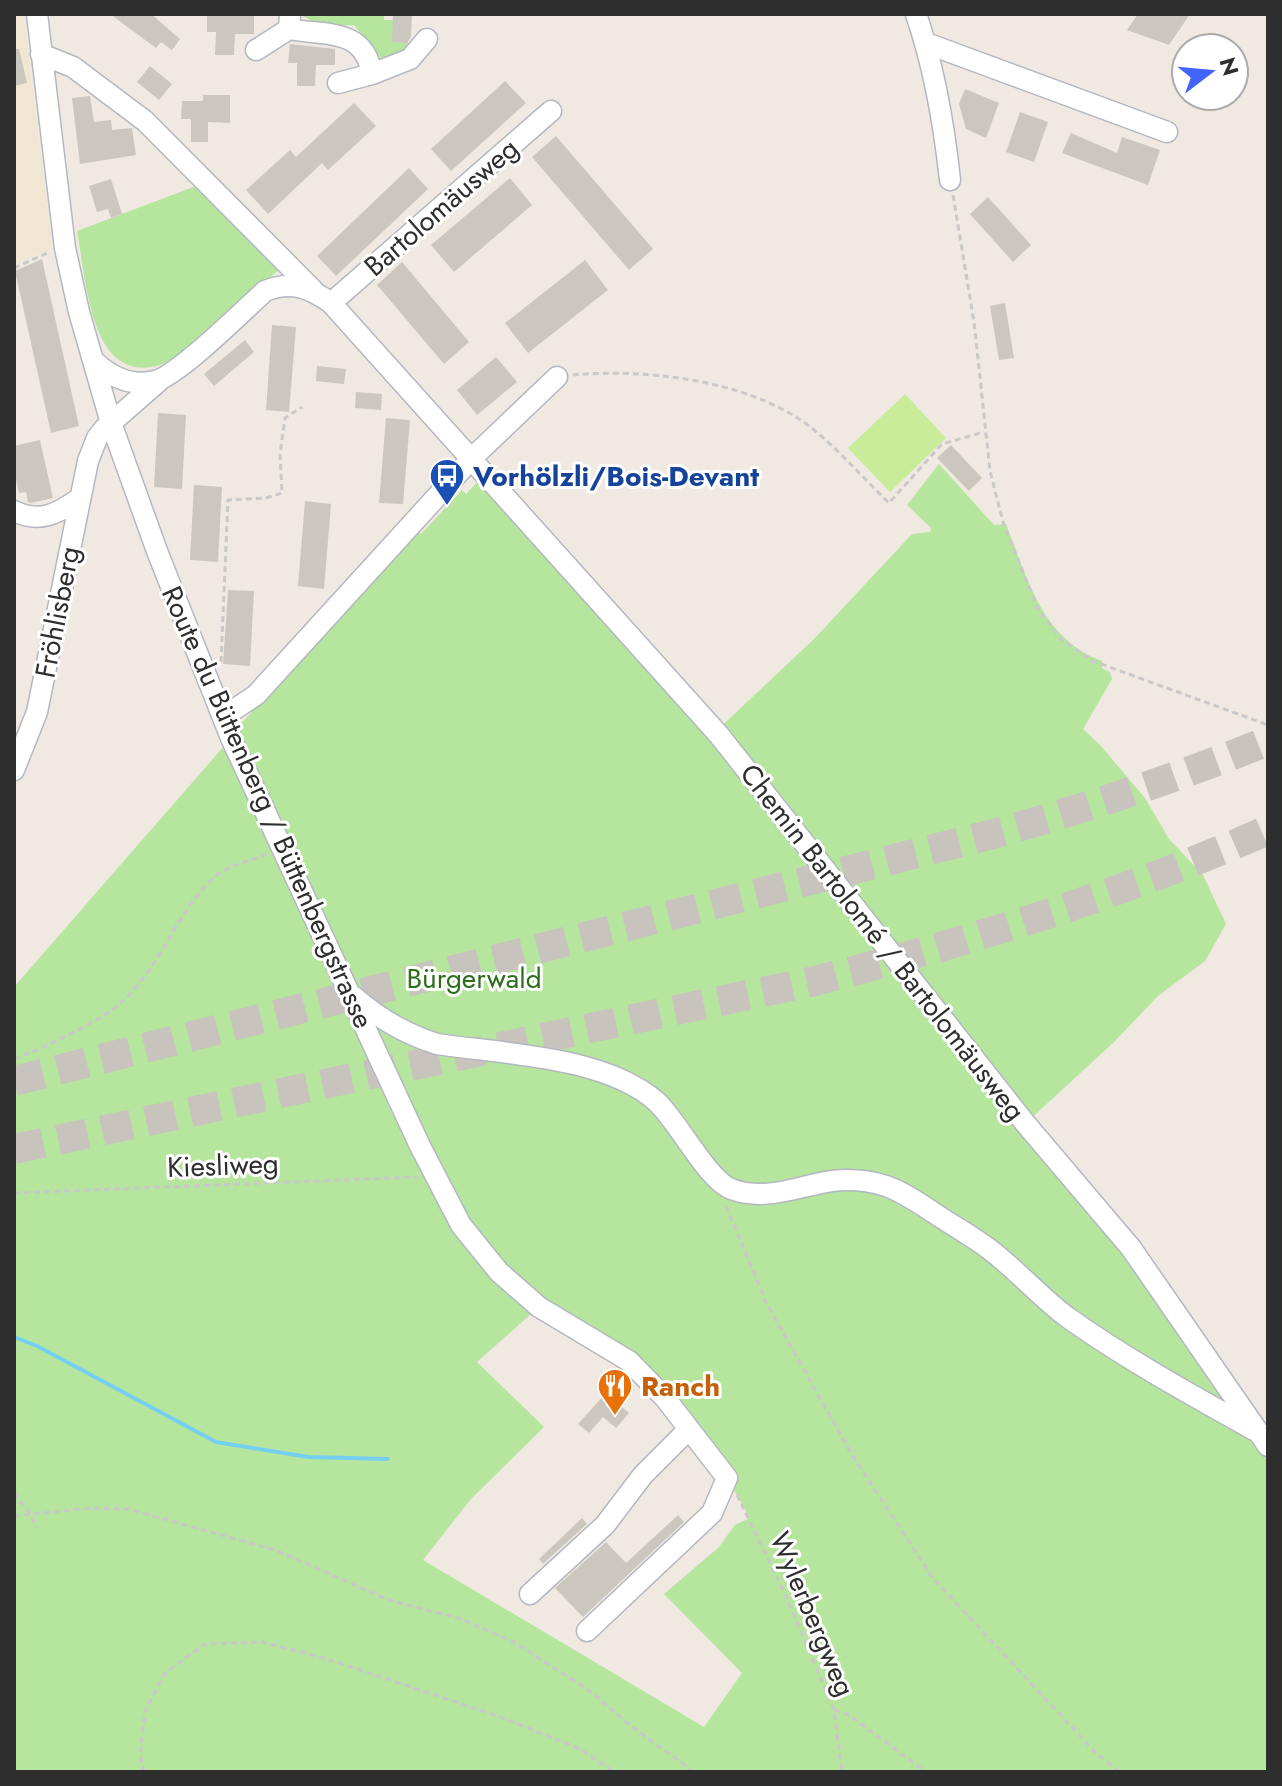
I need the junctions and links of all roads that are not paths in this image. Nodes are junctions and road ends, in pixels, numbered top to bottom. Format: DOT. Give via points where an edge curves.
graph roads {
  1 [pos="37,14"];
  2 [pos="916,14"];
  3 [pos="289,22"];
  4 [pos="427,39"];
  5 [pos="926,43"];
  6 [pos="256,50"];
  7 [pos="41,54"];
  8 [pos="372,74"];
  9 [pos="338,83"];
  10 [pos="551,111"];
  11 [pos="1167,132"];
  12 [pos="950,180"];
  13 [pos="324,298"];
  14 [pos="94,361"];
  15 [pos="557,377"];
  16 [pos="159,381"];
  17 [pos="111,423"];
  18 [pos="472,458"];
  19 [pos="80,498"];
  20 [pos="14,511"];
  21 [pos="223,717"];
  22 [pos="14,770"];
  23 [pos="348,993"];
  24 [pos="689,1429"];
  25 [pos="1262,1439"];
  26 [pos="530,1594"];
  27 [pos="587,1631"];
  1 -- 7 [label="street, Route du Büttenberg / Büttenbergstrasse"];
  2 -- 5 [label="street"];
  3 -- 6 [label="street"];
  3 -- 8 [label="street" via="343,35 359,45"];
  4 -- 8 [label="street" via="410,59"];
  5 -- 11 [label="street"];
  5 -- 12 [label="street"];
  7 -- 13 [label="street" via="73,67 145,121"];
  7 -- 14 [label="street, Route du Büttenberg / Büttenbergstrasse" via="65,248"];
  8 -- 9 [label="street"];
  10 -- 13 [label="street, Bartolomäusweg"];
  13 -- 16 [label="street" via="289,285 265,291"];
  13 -- 18 [label="street"];
  14 -- 16 [label="street" via="119,379"];
  14 -- 17 [label="street, Route du Büttenberg / Büttenbergstrasse"];
  15 -- 18 [label="street"];
  16 -- 17 [label="street"];
  17 -- 19 [label="street, Fröhlisberg" via="97,438"];
  17 -- 21 [label="street, Route du Büttenberg / Büttenbergstrasse"];
  18 -- 21 [label="street" via="256,695"];
  18 -- 25 [label="street, Chemin Bartolomé / Bartolomäusweg" via="719,735 1025,1123 1131,1248"];
  19 -- 20 [label="street, Fröhlisberg" via="48,517"];
  19 -- 22 [label="street, Fröhlisberg" via="37,712"];
  21 -- 23 [label="street, Route du Büttenberg / Büttenbergstrasse"];
  23 -- 24 [label="street, Route du Büttenberg / Büttenbergstrasse" via="461,1225 499,1272 539,1307 629,1361"];
  23 -- 25 [label="street" via="375,1015 428,1041 577,1065 635,1086 676,1123 728,1188 773,1194 834,1180 887,1186 990,1250 1040,1296 1137,1364"];
  24 -- 26 [label="street" via="643,1475 605,1525"];
  24 -- 27 [label="street, Route du Büttenberg / Büttenbergstrasse" via="727,1478 712,1513"];
}
